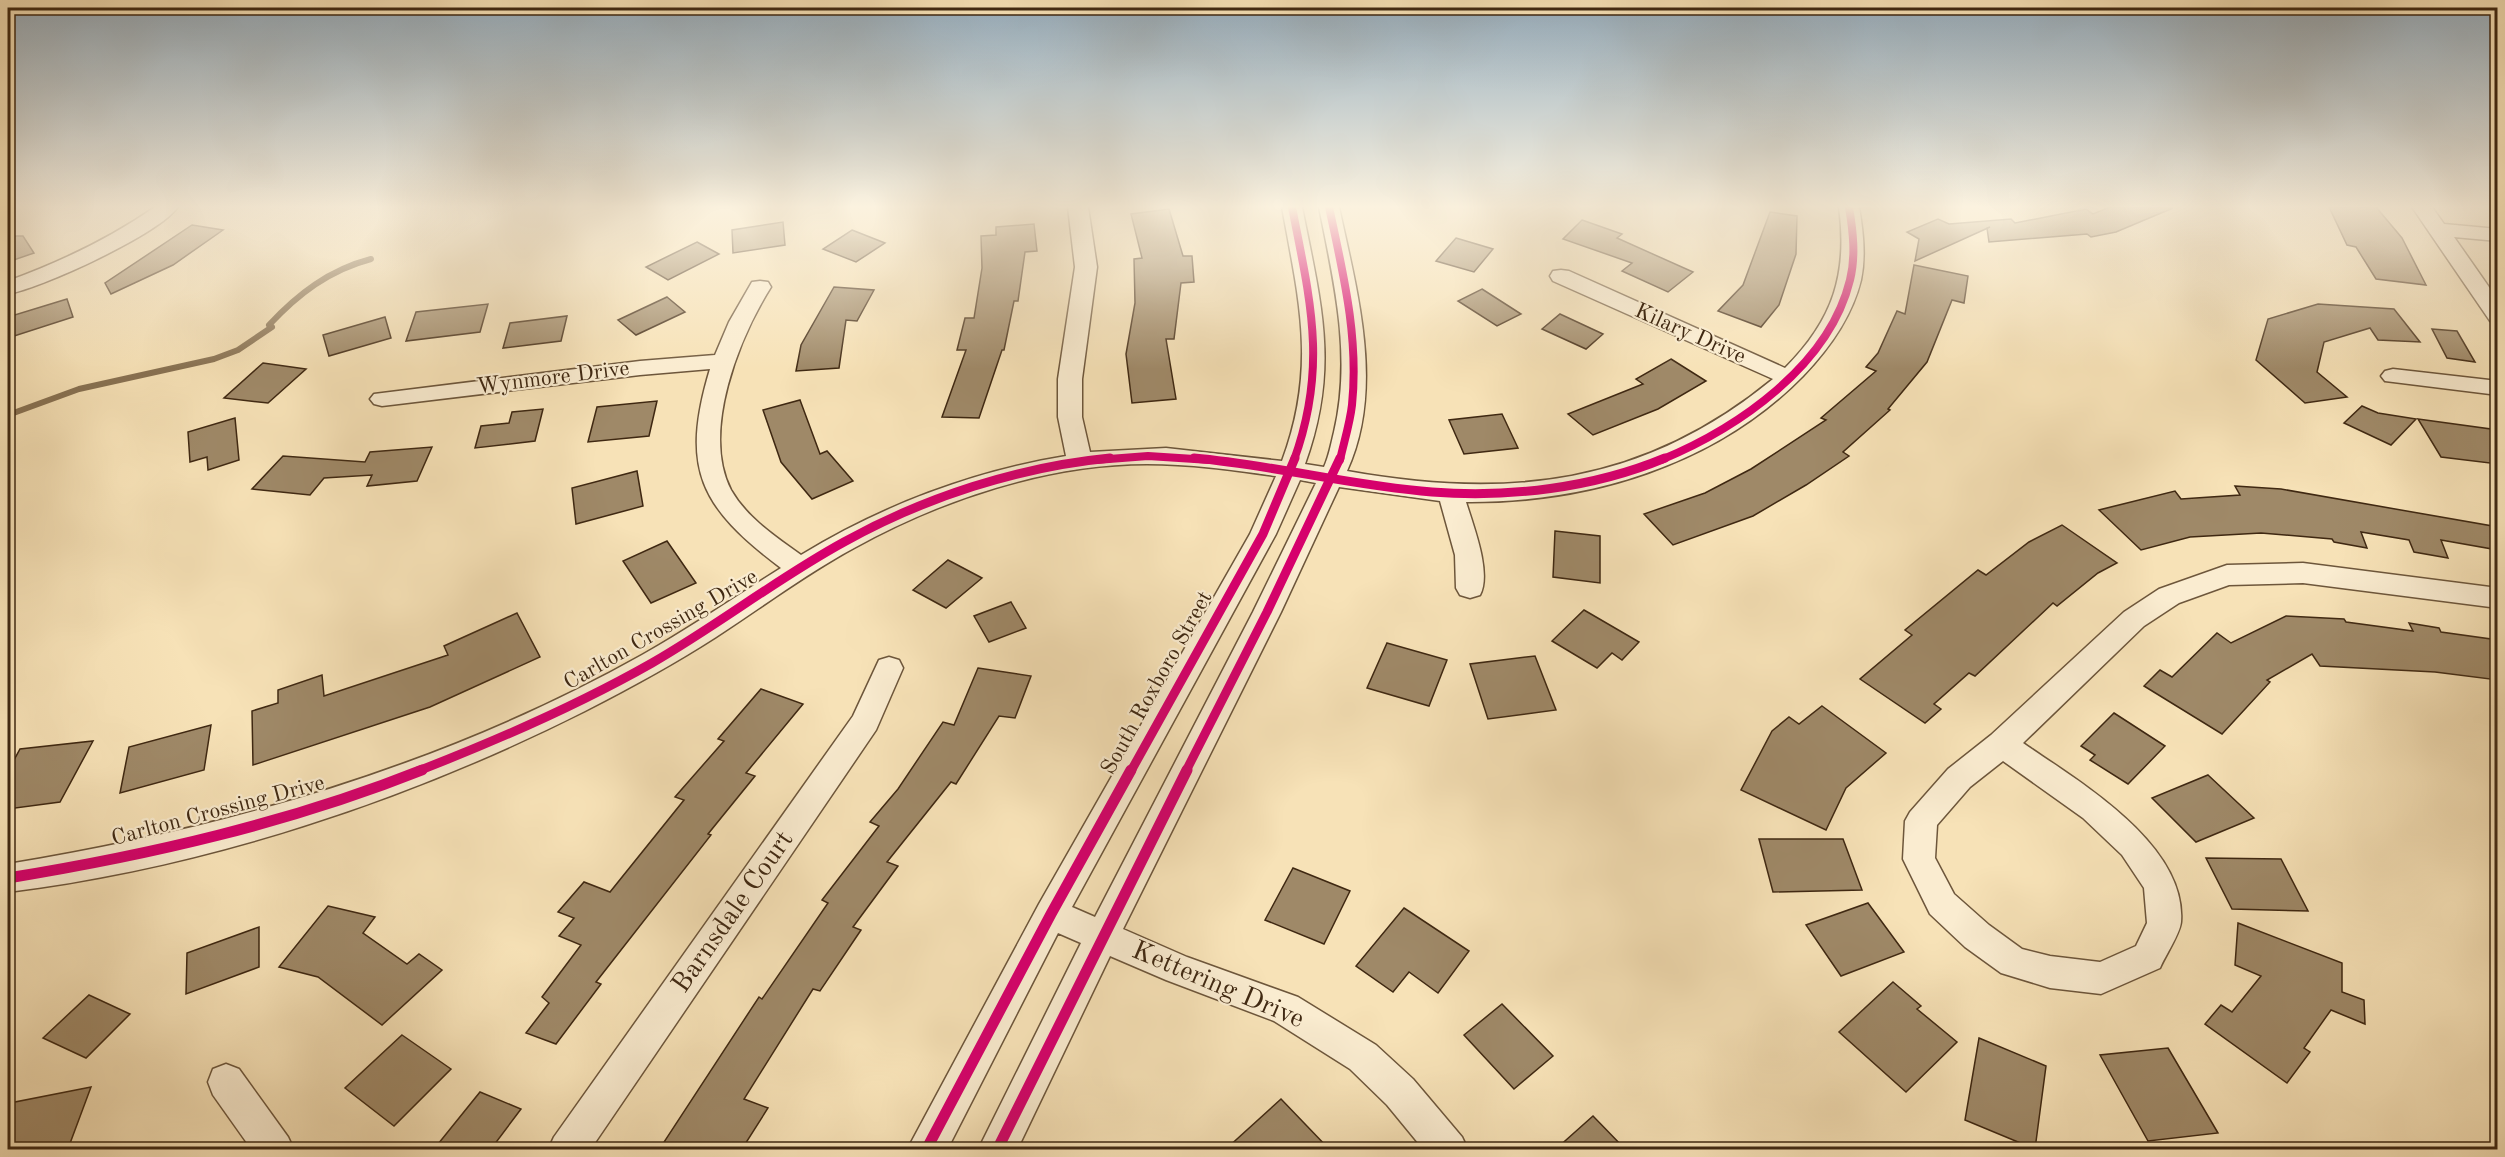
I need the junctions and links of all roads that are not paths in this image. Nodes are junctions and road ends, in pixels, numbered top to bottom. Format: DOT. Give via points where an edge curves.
graph roads {
  1 [pos="73,261"];
  2 [pos="1085,261"];
  3 [pos="1303,261"];
  4 [pos="1340,261"];
  5 [pos="1852,261"];
  6 [pos="2460,261"];
  7 [pos="1561,276"];
  8 [pos="760,287"];
  9 [pos="8,288"];
  10 [pos="2498,316"];
  11 [pos="724,361"];
  12 [pos="2393,376"];
  13 [pos="1787,377"];
  14 [pos="2498,388"];
  15 [pos="382,399"];
  16 [pos="1080,462"];
  17 [pos="1292,471"];
  18 [pos="1332,477"];
  19 [pos="1451,493"];
  20 [pos="800,569"];
  21 [pos="1470,588"];
  22 [pos="2498,598"];
  23 [pos="889,668"];
  24 [pos="2002,744"];
  25 [pos="8,878"];
  26 [pos="1051,914"];
  27 [pos="1102,935"];
  28 [pos="226,1082"];
  29 [pos="275,1149"];
  30 [pos="567,1149"];
  31 [pos="926,1149"];
  32 [pos="997,1149"];
  33 [pos="1449,1149"];
  1 -- 9 [label="street"];
  2 -- 16 [label="street" via="1070,379 1070,417"];
  3 -- 17 [label="street, South Roxboro Street" via="1312,309 1315,372 1307,424"];
  4 -- 18 [label="street" via="1351,313 1354,362 1352,407"];
  5 -- 13 [label="street, Carlton Crossing Drive" via="1845,298 1835,319 1809,356"];
  6 -- 10 [label="street"];
  7 -- 13 [label="street, Kilary Drive"];
  8 -- 11 [label="street" via="739,322"];
  11 -- 15 [label="street, Wynmore Drive"];
  11 -- 20 [label="street" via="708,437 714,479 726,503 744,524"];
  12 -- 14 [label="street"];
  13 -- 19 [label="street, Carlton Crossing Drive" via="1758,403 1706,438 1636,468 1541,489"];
  16 -- 17 [label="street, Carlton Crossing Drive" via="1151,456"];
  16 -- 20 [label="street, Carlton Crossing Drive" via="982,482 842,542"];
  17 -- 18 [label="street, Carlton Crossing Drive"];
  17 -- 26 [label="street, South Roxboro Street" via="1263,534"];
  18 -- 19 [label="street, Carlton Crossing Drive"];
  18 -- 27 [label="street"];
  19 -- 21 [label="street" via="1468,555"];
  20 -- 25 [label="street, Carlton Crossing Drive" via="630,675 468,752 290,816 95,864"];
  22 -- 24 [label="street" via="2303,573 2227,575 2169,596 2134,619"];
  23 -- 30 [label="street, Barnsdale Court" via="865,722"];
  24 -- 24 [label="street" via="1959,778 1920,821 1919,859 1942,904 2013,962 2050,972 2101,978 2148,957 2164,923 2160,885 2155,877 2133,845 2094,809"];
  26 -- 27 [label="street, Kettering Drive"];
  26 -- 31 [label="street, South Roxboro Street"];
  27 -- 32 [label="street"];
  27 -- 33 [label="street, Kettering Drive" via="1178,969 1286,1009 1363,1057 1400,1092"];
  28 -- 29 [label="street"];
}
